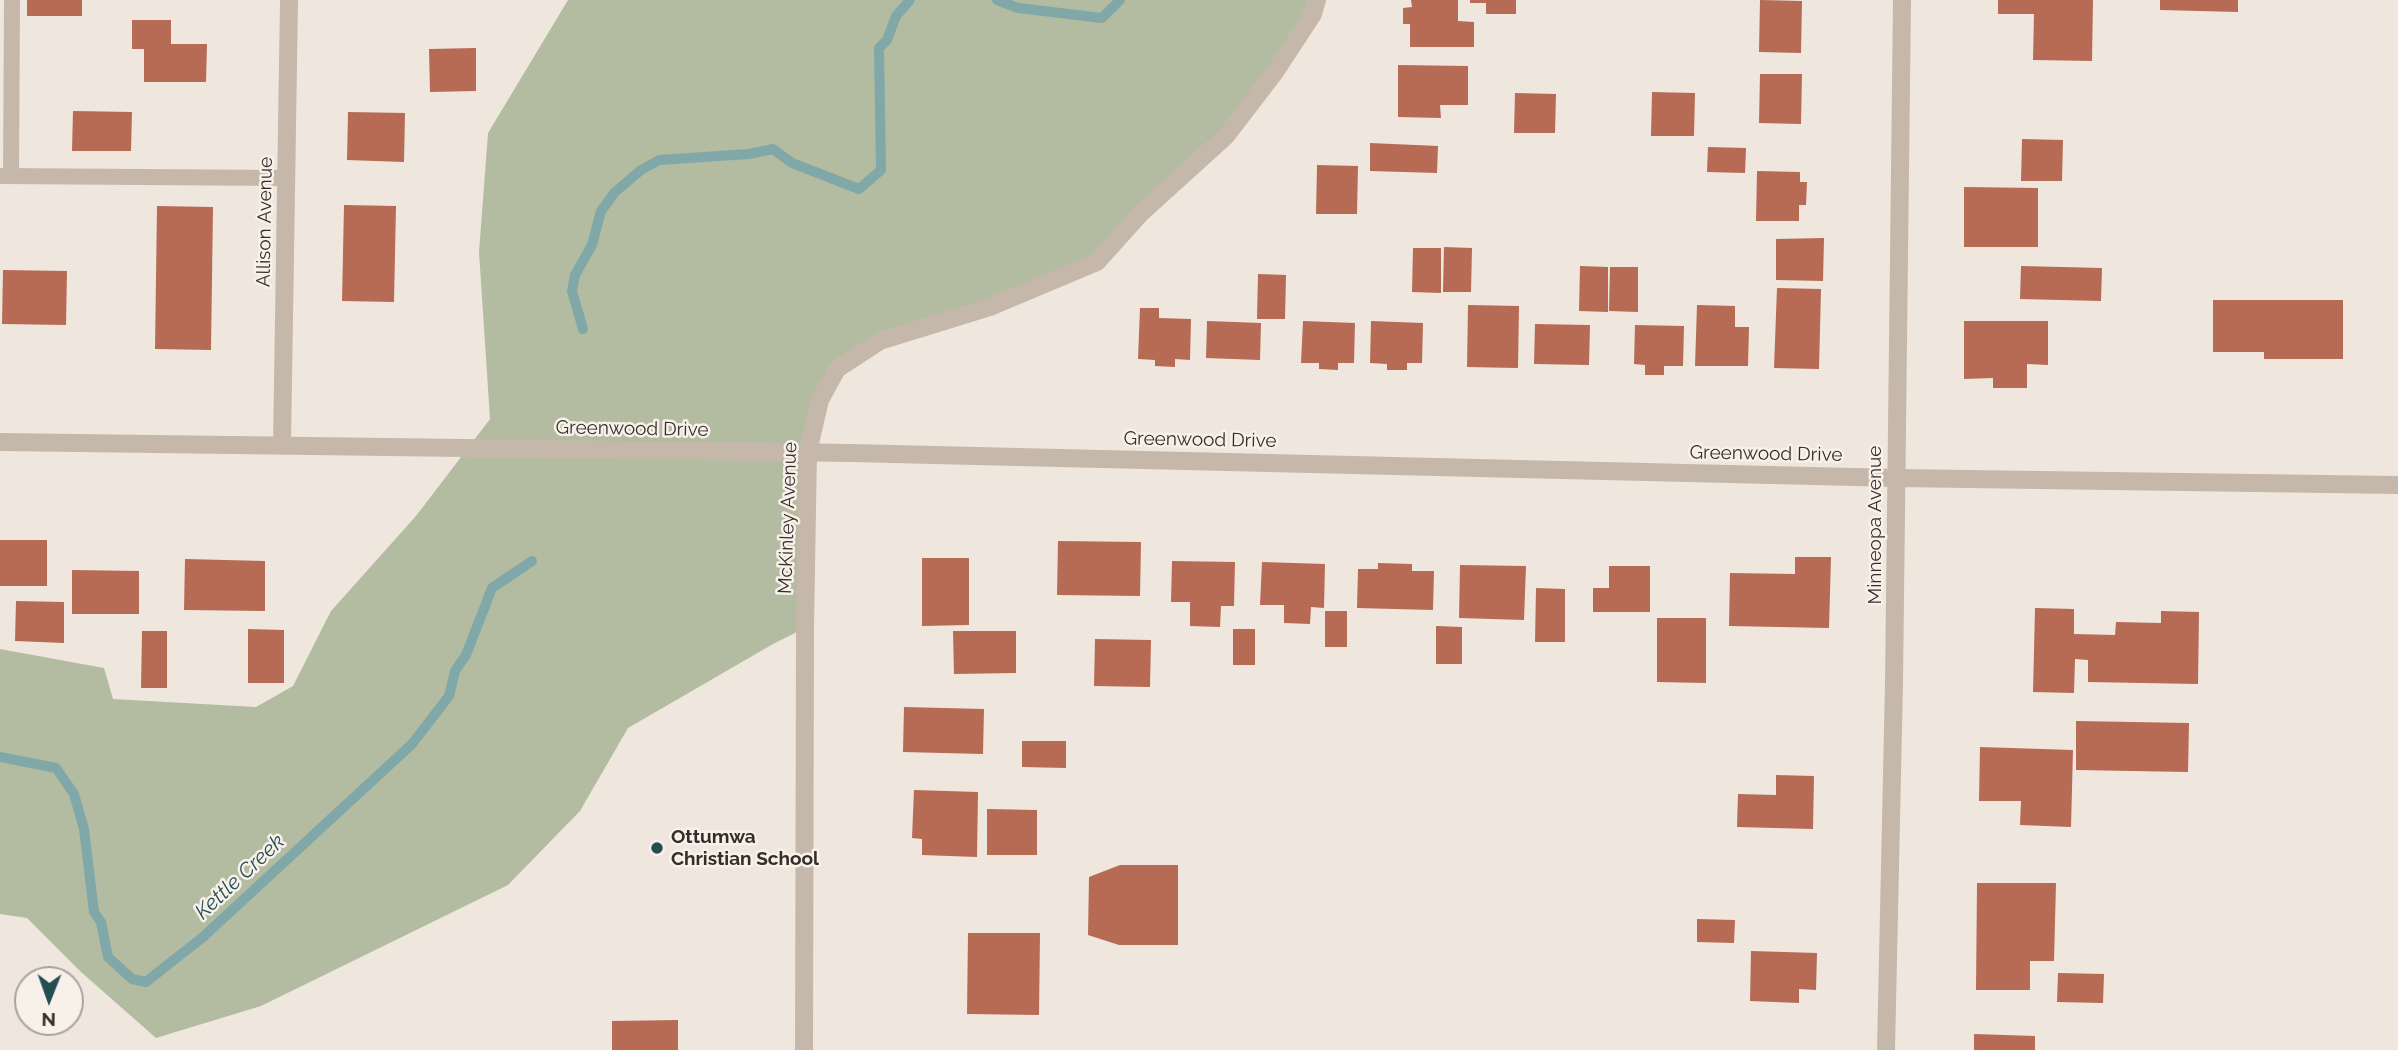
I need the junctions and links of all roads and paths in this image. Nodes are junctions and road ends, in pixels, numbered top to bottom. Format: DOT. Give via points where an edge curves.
graph roads {
  1 [pos="12,0"];
  2 [pos="289,0"];
  3 [pos="1317,0"];
  4 [pos="1902,0"];
  5 [pos="6,176"];
  6 [pos="286,178"];
  7 [pos="0,442"];
  8 [pos="282,445"];
  9 [pos="808,452"];
  10 [pos="1896,478"];
  11 [pos="2398,485"];
  12 [pos="804,1050"];
  13 [pos="1886,1050"];
  1 -- 5 [label="lane"];
  2 -- 6 [label="street, Allison Avenue"];
  3 -- 9 [label="street, McKinley Avenue" via="1290,49 1226,136 1141,214 1097,262 990,307 880,341 836,369 820,400"];
  4 -- 10 [label="street, Minneopa Avenue"];
  5 -- 6 [label="lane"];
  6 -- 8 [label="street, Allison Avenue"];
  7 -- 8 [label="street, Greenwood Drive"];
  8 -- 9 [label="street, Greenwood Drive"];
  9 -- 10 [label="street, Greenwood Drive"];
  9 -- 12 [label="street, McKinley Avenue"];
  10 -- 11 [label="street, Greenwood Drive"];
  10 -- 13 [label="street, Minneopa Avenue"];
}
